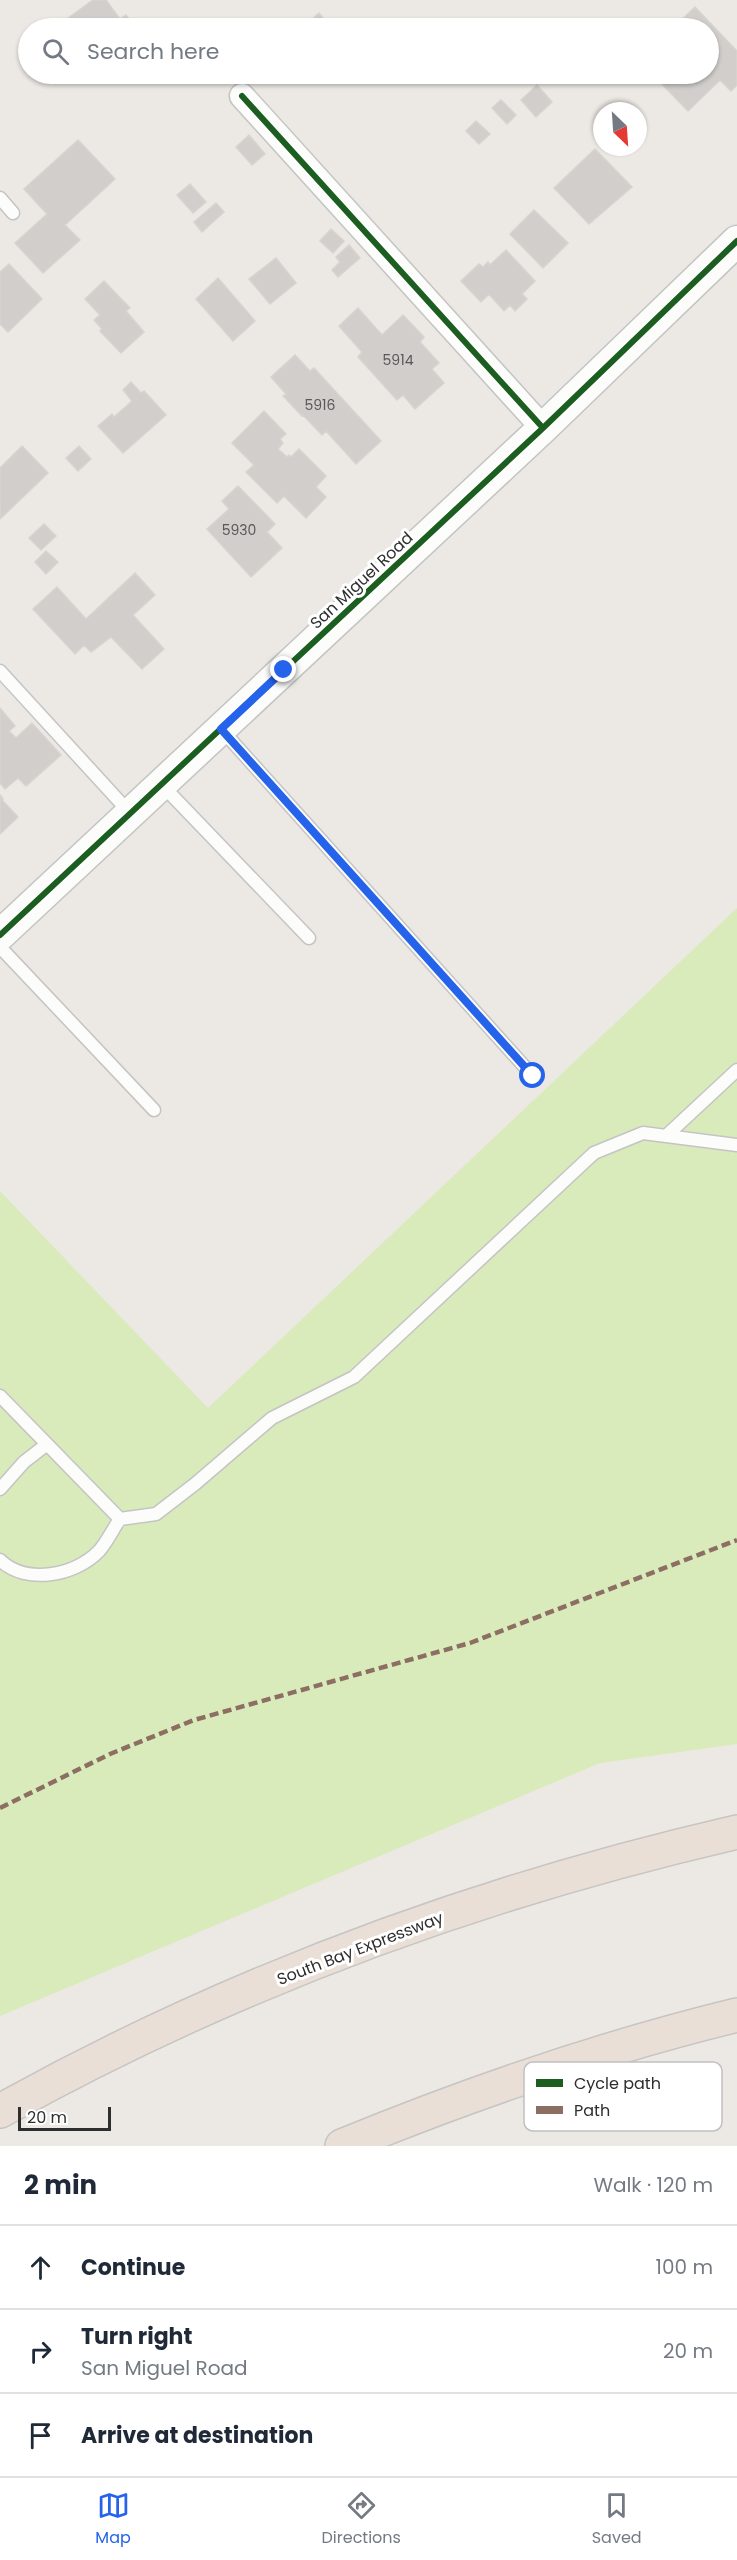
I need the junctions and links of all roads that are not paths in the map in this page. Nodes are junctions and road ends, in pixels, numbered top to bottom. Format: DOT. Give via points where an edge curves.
graph roads {
  1 [pos="242,96"];
  2 [pos="0,198"];
  3 [pos="13,213"];
  4 [pos="737,241"];
  5 [pos="543,428"];
  6 [pos="0,670"];
  7 [pos="221,729"];
  8 [pos="162,784"];
  9 [pos="130,814"];
  10 [pos="0,935"];
  11 [pos="309,938"];
  12 [pos="0,947"];
  13 [pos="737,1070"];
  14 [pos="533,1076"];
  15 [pos="154,1110"];
  16 [pos="666,1136"];
  17 [pos="737,1145"];
  18 [pos="0,1396"];
  19 [pos="46,1444"];
  20 [pos="0,1490"];
  21 [pos="120,1519"];
  22 [pos="0,1560"];
  23 [pos="737,1832"];
  24 [pos="737,2015"];
  25 [pos="568,2062"];
  26 [pos="524,2077"];
  27 [pos="0,2111"];
  28 [pos="342,2146"];
  1 -- 5 [label="street"];
  2 -- 3 [label="lane"];
  4 -- 5 [label="street, San Miguel Road"];
  5 -- 7 [label="street, San Miguel Road"];
  6 -- 9 [label="lane"];
  7 -- 8 [label="street, San Miguel Road"];
  7 -- 14 [label="lane"];
  8 -- 9 [label="street, San Miguel Road"];
  8 -- 11 [label="lane"];
  9 -- 10 [label="street, San Miguel Road"];
  12 -- 15 [label="lane"];
  13 -- 16 [label="lane"];
  16 -- 17 [label="lane"];
  16 -- 21 [label="lane" via="643,1133 594,1153 354,1377 273,1418 156,1514"];
  18 -- 19 [label="lane"];
  19 -- 20 [label="lane"];
  19 -- 21 [label="lane"];
  21 -- 22 [label="lane" via="99,1551 58,1573 29,1575 8,1568"];
  23 -- 27 [label="highway, South Bay Expressway" via="595,1868 400,1931 304,1967 117,2050"];
  24 -- 25 [label="highway"];
  26 -- 28 [label="highway"];
}
